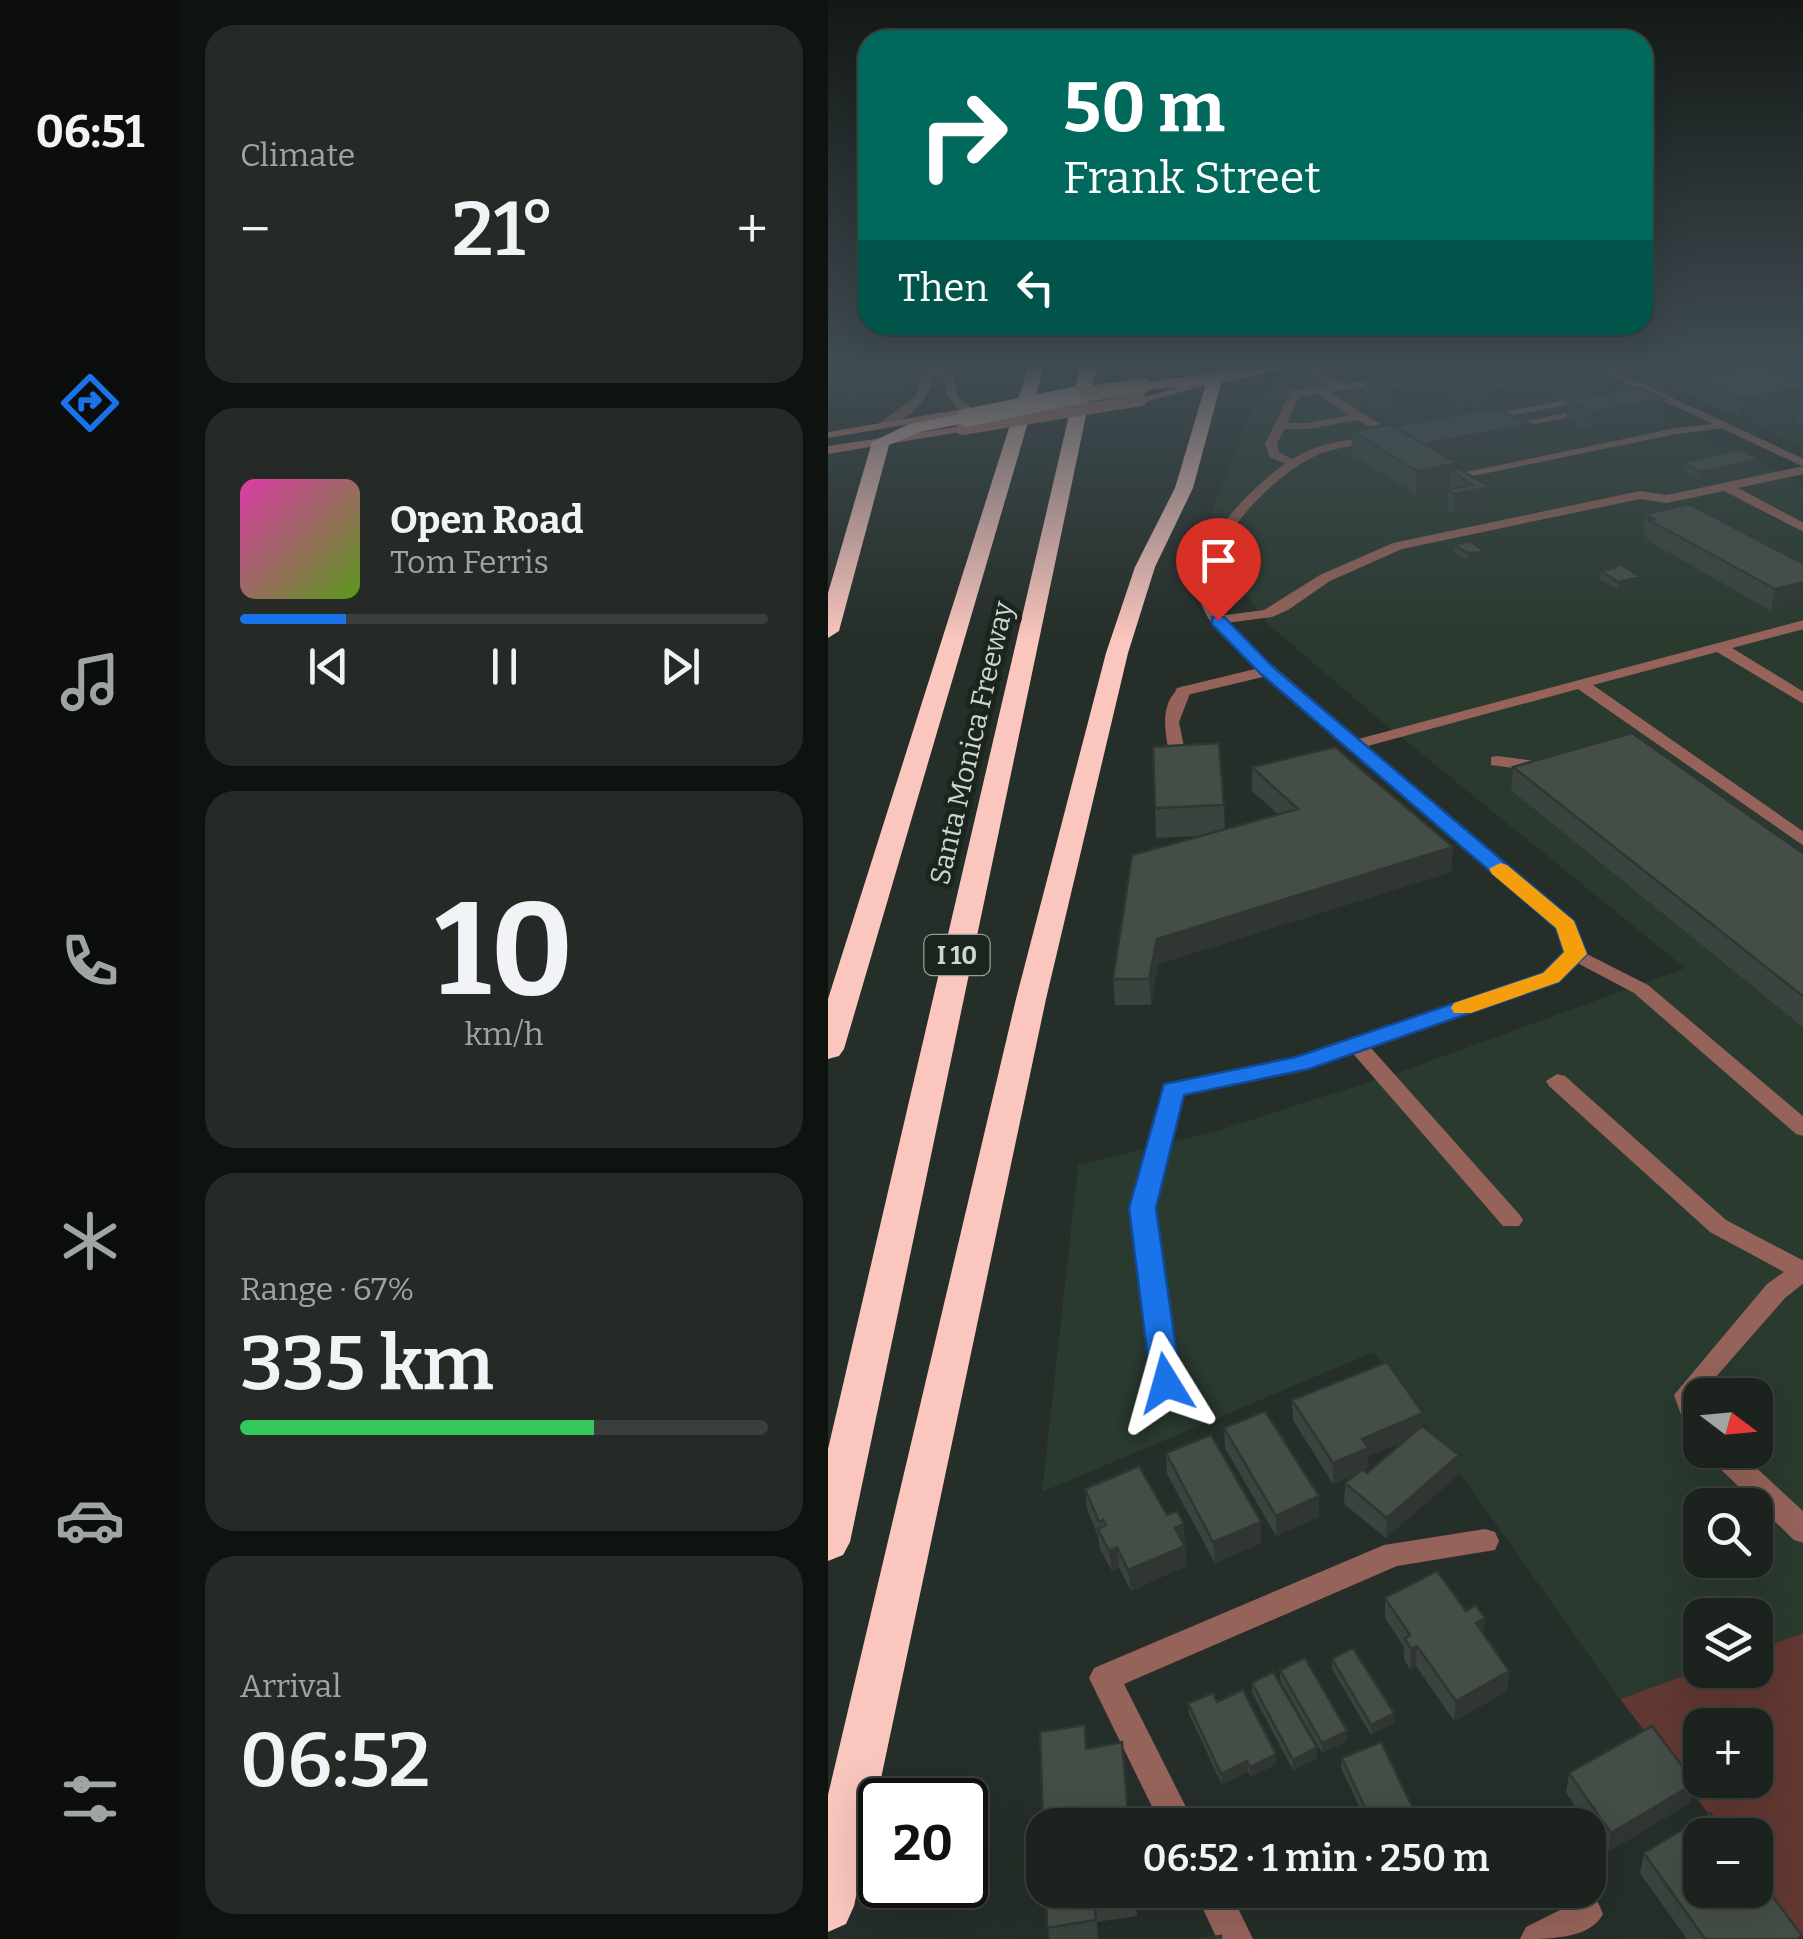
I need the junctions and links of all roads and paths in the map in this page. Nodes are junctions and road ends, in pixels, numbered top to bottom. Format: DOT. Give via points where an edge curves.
graph roads {
  1 [pos="876,458"];
  2 [pos="1008,458"];
  3 [pos="1068,458"];
  4 [pos="1192,458"];
  5 [pos="1285,458"];
  6 [pos="1303,458"];
  7 [pos="1537,458"];
  8 [pos="1294,462"];
  9 [pos="1804,467"];
  10 [pos="1468,472"];
  11 [pos="1726,486"];
  12 [pos="1667,499"];
  13 [pos="1684,508"];
  14 [pos="1804,528"];
  15 [pos="1218,620"];
  16 [pos="1804,624"];
  17 [pos="828,632"];
  18 [pos="1718,646"];
  19 [pos="1267,671"];
  20 [pos="1580,683"];
  21 [pos="1804,699"];
  22 [pos="1353,744"];
  23 [pos="1178,756"];
  24 [pos="1497,761"];
  25 [pos="1570,763"];
  26 [pos="1804,841"];
  27 [pos="1576,954"];
  28 [pos="1356,1044"];
  29 [pos="828,1049"];
  30 [pos="1557,1081"];
  31 [pos="1804,1129"];
  32 [pos="1511,1220"];
  33 [pos="1802,1272"];
  34 [pos="1702,1378"];
  35 [pos="1166,1383"];
  36 [pos="1738,1468"];
  37 [pos="1804,1530"];
  38 [pos="1485,1541"];
  39 [pos="828,1542"];
  40 [pos="1170,1808"];
  41 [pos="828,1906"];
  42 [pos="1219,1908"];
  43 [pos="1586,1914"];
  44 [pos="1235,1939"];
  45 [pos="1538,1939"];
  1 -- 17 [label="highway"];
  2 -- 29 [label="highway, Santa Monica Freeway"];
  3 -- 39 [label="highway, Santa Monica Freeway / I 10"];
  4 -- 41 [label="highway" via="1144,567 1117,653 1031,1000"];
  5 -- 8 [label="street"];
  6 -- 8 [label="street"];
  7 -- 10 [label="street"];
  8 -- 15 [label="street" via="1216,544 1204,568 1203,590"];
  9 -- 11 [label="street"];
  11 -- 12 [label="street"];
  11 -- 14 [label="street"];
  12 -- 13 [label="street"];
  12 -- 15 [label="street" via="1621,498 1436,536 1354,562 1267,614"];
  15 -- 19 [label="street"];
  16 -- 18 [label="street"];
  18 -- 20 [label="street"];
  18 -- 21 [label="street"];
  19 -- 22 [label="street"];
  19 -- 23 [label="street" via="1183,691 1171,722"];
  20 -- 22 [label="street"];
  20 -- 26 [label="street" via="1651,742"];
  22 -- 27 [label="street" via="1566,926"];
  24 -- 25 [label="street" via="1551,768"];
  27 -- 28 [label="street" via="1551,978"];
  27 -- 31 [label="street" via="1641,989"];
  28 -- 32 [label="street"];
  28 -- 35 [label="street" via="1300,1064 1173,1090 1143,1208"];
  30 -- 33 [label="street" via="1718,1226"];
  33 -- 34 [label="street" via="1776,1291"];
  36 -- 37 [label="street"];
  38 -- 40 [label="street" via="1394,1554 1105,1678"];
  42 -- 44 [label="street"];
  43 -- 45 [label="street"];
}
